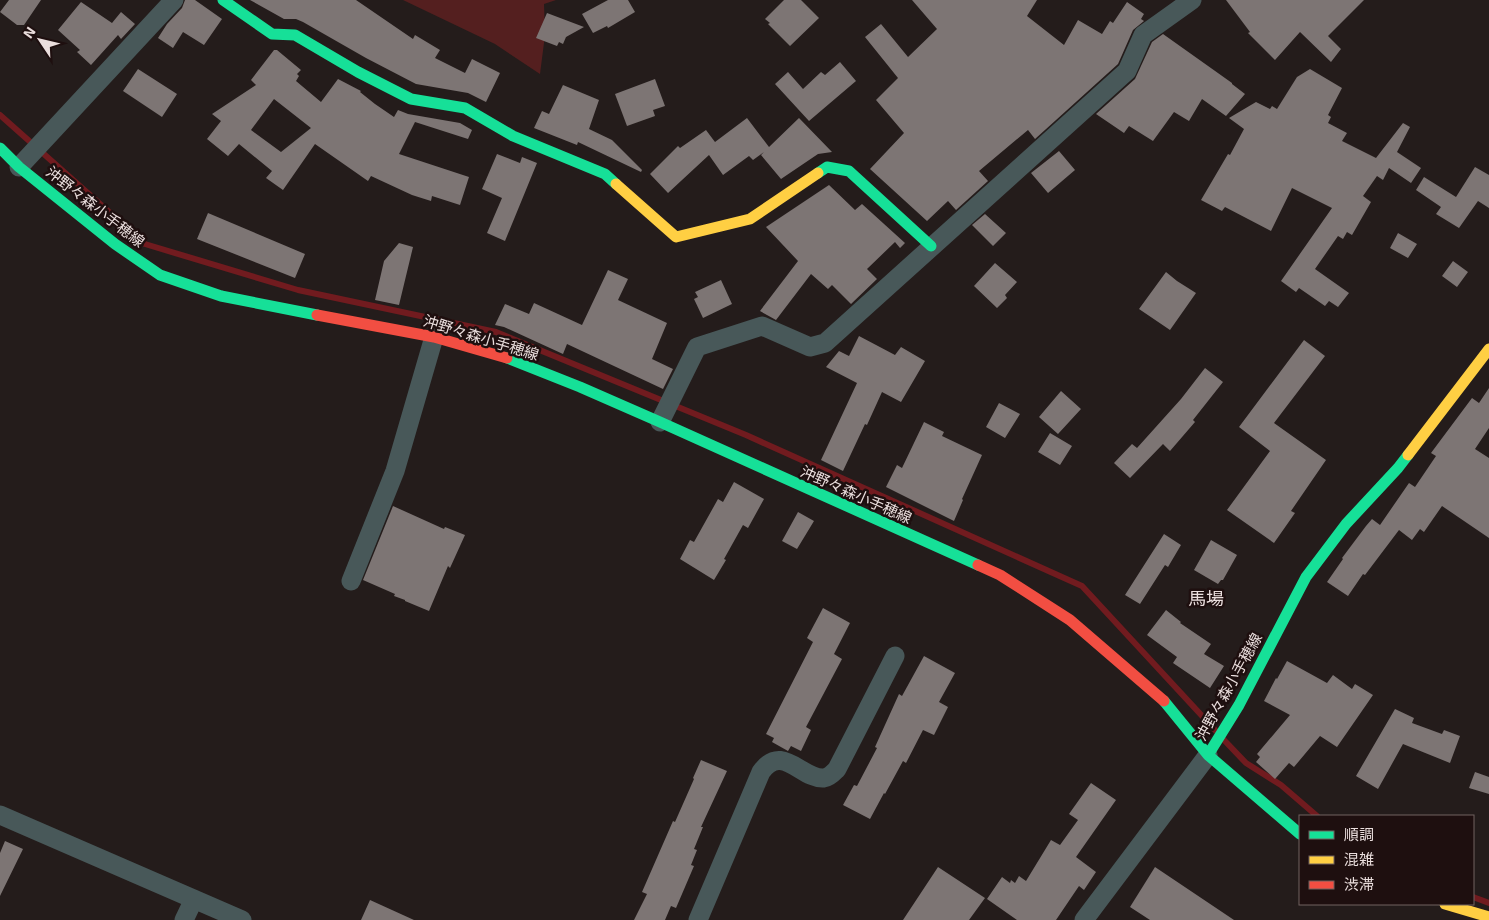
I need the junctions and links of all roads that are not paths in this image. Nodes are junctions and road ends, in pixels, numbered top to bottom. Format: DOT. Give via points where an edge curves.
graph roads {
  1 [pos="174,0"];
  2 [pos="223,0"];
  3 [pos="1192,0"];
  4 [pos="0,148"];
  5 [pos="19,167"];
  6 [pos="931,246"];
  7 [pos="434,337"];
  8 [pos="1489,349"];
  9 [pos="660,422"];
  10 [pos="351,580"];
  11 [pos="895,656"];
  12 [pos="1208,755"];
  13 [pos="0,815"];
  14 [pos="1299,833"];
  15 [pos="194,899"];
  16 [pos="1448,905"];
  17 [pos="1489,917"];
  18 [pos="184,920"];
  19 [pos="242,920"];
  20 [pos="698,920"];
  21 [pos="1084,920"];
  1 -- 5 [label="street"];
  2 -- 6 [label="main road" via="272,34 296,35 411,99 466,108 512,136 605,174 676,237 750,219 827,167 849,171"];
  3 -- 6 [label="street" via="1142,34 1127,71"];
  4 -- 5 [label="main road, 沖野々森小手穂線"];
  5 -- 7 [label="main road, 沖野々森小手穂線" via="115,244 160,275 221,296"];
  6 -- 9 [label="street" via="825,342 810,347 762,326 697,347"];
  7 -- 9 [label="main road, 沖野々森小手穂線" via="509,359"];
  7 -- 10 [label="street" via="396,471"];
  8 -- 12 [label="main road, 沖野々森小手穂線" via="1398,468 1346,524 1306,577 1239,705"];
  9 -- 12 [label="main road, 沖野々森小手穂線" via="1000,575 1070,620 1163,700"];
  11 -- 20 [label="street" via="831,776 814,776 777,760 767,764 761,772"];
  12 -- 14 [label="main road"];
  12 -- 21 [label="street"];
  13 -- 15 [label="street"];
  15 -- 18 [label="street"];
  15 -- 19 [label="street"];
  16 -- 17 [label="main road"];
}
